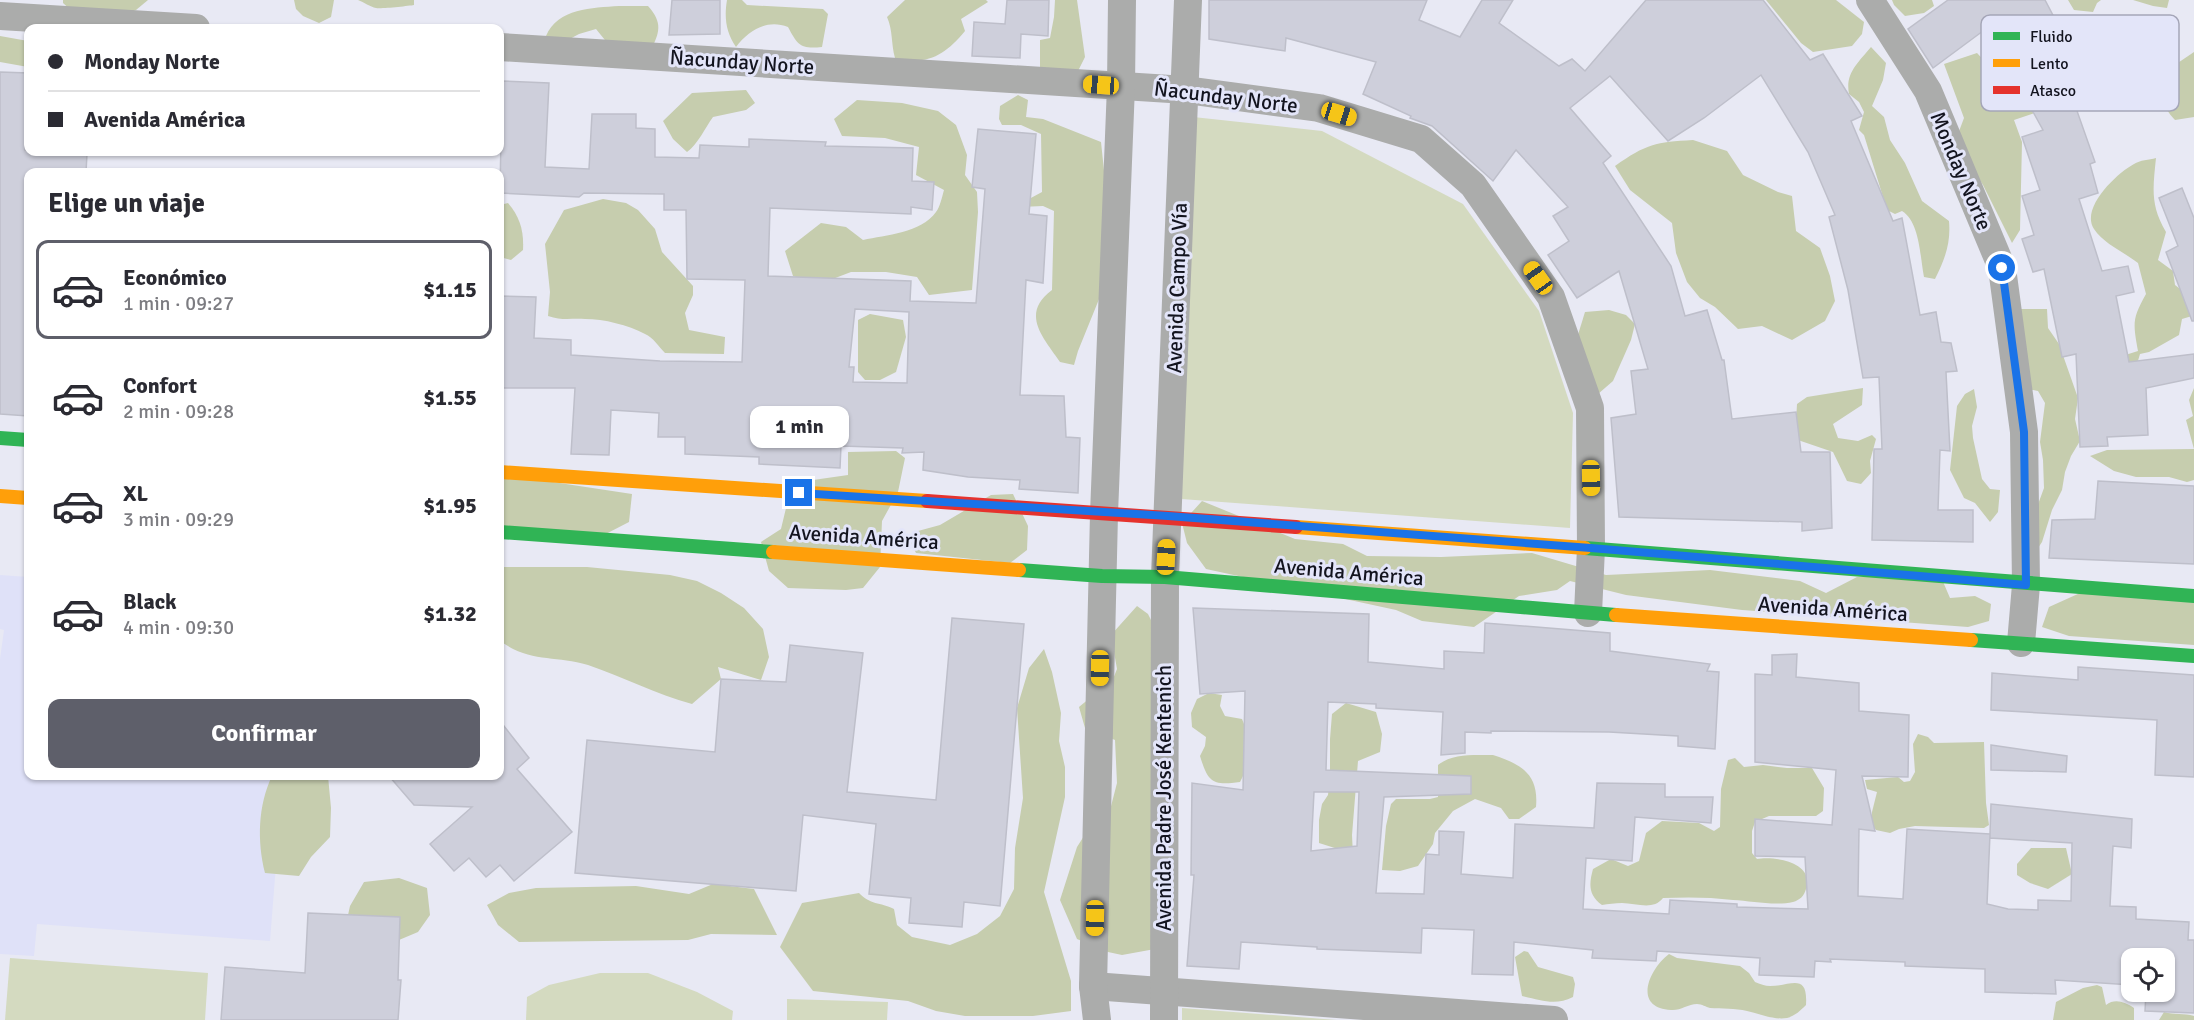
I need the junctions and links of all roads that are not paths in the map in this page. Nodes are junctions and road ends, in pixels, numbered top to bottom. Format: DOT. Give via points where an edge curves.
graph roads {
  1 [pos="1122,0"];
  2 [pos="1188,0"];
  3 [pos="1870,0"];
  4 [pos="0,16"];
  5 [pos="131,24"];
  6 [pos="504,47"];
  7 [pos="1121,86"];
  8 [pos="1185,90"];
  9 [pos="0,438"];
  10 [pos="24,440"];
  11 [pos="504,472"];
  12 [pos="0,496"];
  13 [pos="24,498"];
  14 [pos="1104,514"];
  15 [pos="1168,516"];
  16 [pos="504,532"];
  17 [pos="1591,548"];
  18 [pos="1102,576"];
  19 [pos="1165,577"];
  20 [pos="2026,585"];
  21 [pos="2194,596"];
  22 [pos="1588,613"];
  23 [pos="2021,643"];
  24 [pos="2194,656"];
  25 [pos="1093,986"];
  26 [pos="1163,991"];
  27 [pos="1096,1020"];
  28 [pos="1164,1020"];
  29 [pos="1554,1020"];
  1 -- 7 [label="street"];
  2 -- 8 [label="street, Avenida Campo Vía"];
  3 -- 20 [label="street, Monday Norte" via="1928,91 2002,268 2024,432"];
  4 -- 5 [label="street"];
  6 -- 7 [label="street, Ñacunday Norte"];
  7 -- 8 [label="street, Ñacunday Norte"];
  7 -- 14 [label="street"];
  8 -- 15 [label="street, Avenida Campo Vía"];
  8 -- 17 [label="street, Ñacunday Norte" via="1318,108 1421,139 1473,185 1551,297 1590,408"];
  9 -- 10 [label="main road"];
  11 -- 14 [label="main road, Avenida América"];
  12 -- 13 [label="main road"];
  14 -- 15 [label="main road, Avenida América"];
  14 -- 18 [label="street"];
  15 -- 17 [label="main road, Avenida América"];
  15 -- 19 [label="street, Avenida Campo Vía"];
  16 -- 18 [label="main road, Avenida América"];
  17 -- 20 [label="main road, Avenida América"];
  17 -- 22 [label="street, Ñacunday Norte"];
  18 -- 19 [label="main road, Avenida América"];
  18 -- 25 [label="street"];
  19 -- 22 [label="main road, Avenida América"];
  19 -- 26 [label="street, Avenida Padre José Kentenich"];
  20 -- 21 [label="main road, Avenida América"];
  20 -- 23 [label="street, Monday Norte"];
  22 -- 23 [label="main road, Avenida América"];
  23 -- 24 [label="main road, Avenida América"];
  25 -- 26 [label="street"];
  25 -- 27 [label="street"];
  26 -- 28 [label="street, Avenida Padre José Kentenich"];
  26 -- 29 [label="street"];
}
